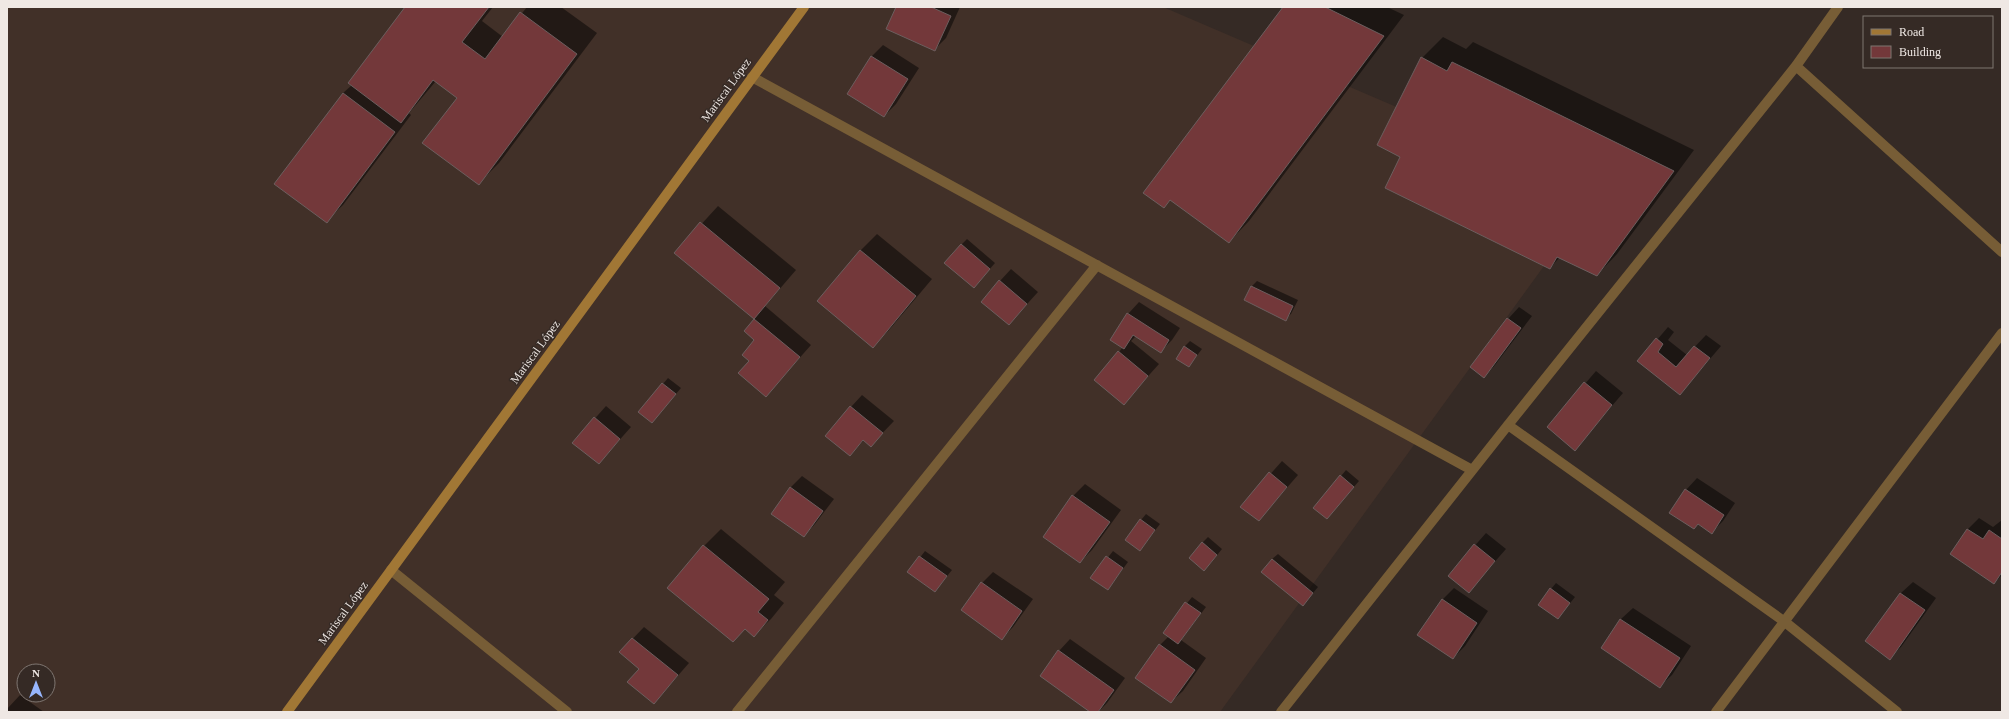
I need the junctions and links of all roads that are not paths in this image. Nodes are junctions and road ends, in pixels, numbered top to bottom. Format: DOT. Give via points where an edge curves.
graph roads {
  1 [pos="804,7"];
  2 [pos="1838,7"];
  3 [pos="1796,66"];
  4 [pos="752,77"];
  5 [pos="2002,252"];
  6 [pos="1097,266"];
  7 [pos="2002,333"];
  8 [pos="1508,425"];
  9 [pos="1472,470"];
  10 [pos="391,570"];
  11 [pos="1785,622"];
  12 [pos="287,712"];
  13 [pos="567,712"];
  14 [pos="737,712"];
  15 [pos="1281,712"];
  16 [pos="1716,712"];
  17 [pos="1897,712"];
  1 -- 4 [label="street, Mariscal López"];
  2 -- 3 [label="street"];
  3 -- 5 [label="street"];
  3 -- 8 [label="street"];
  4 -- 6 [label="street"];
  4 -- 10 [label="street, Mariscal López"];
  6 -- 9 [label="street"];
  6 -- 14 [label="street"];
  7 -- 11 [label="street"];
  8 -- 9 [label="street"];
  8 -- 11 [label="street"];
  9 -- 15 [label="street"];
  10 -- 12 [label="street, Mariscal López"];
  10 -- 13 [label="street"];
  11 -- 16 [label="street"];
  11 -- 17 [label="street"];
}
